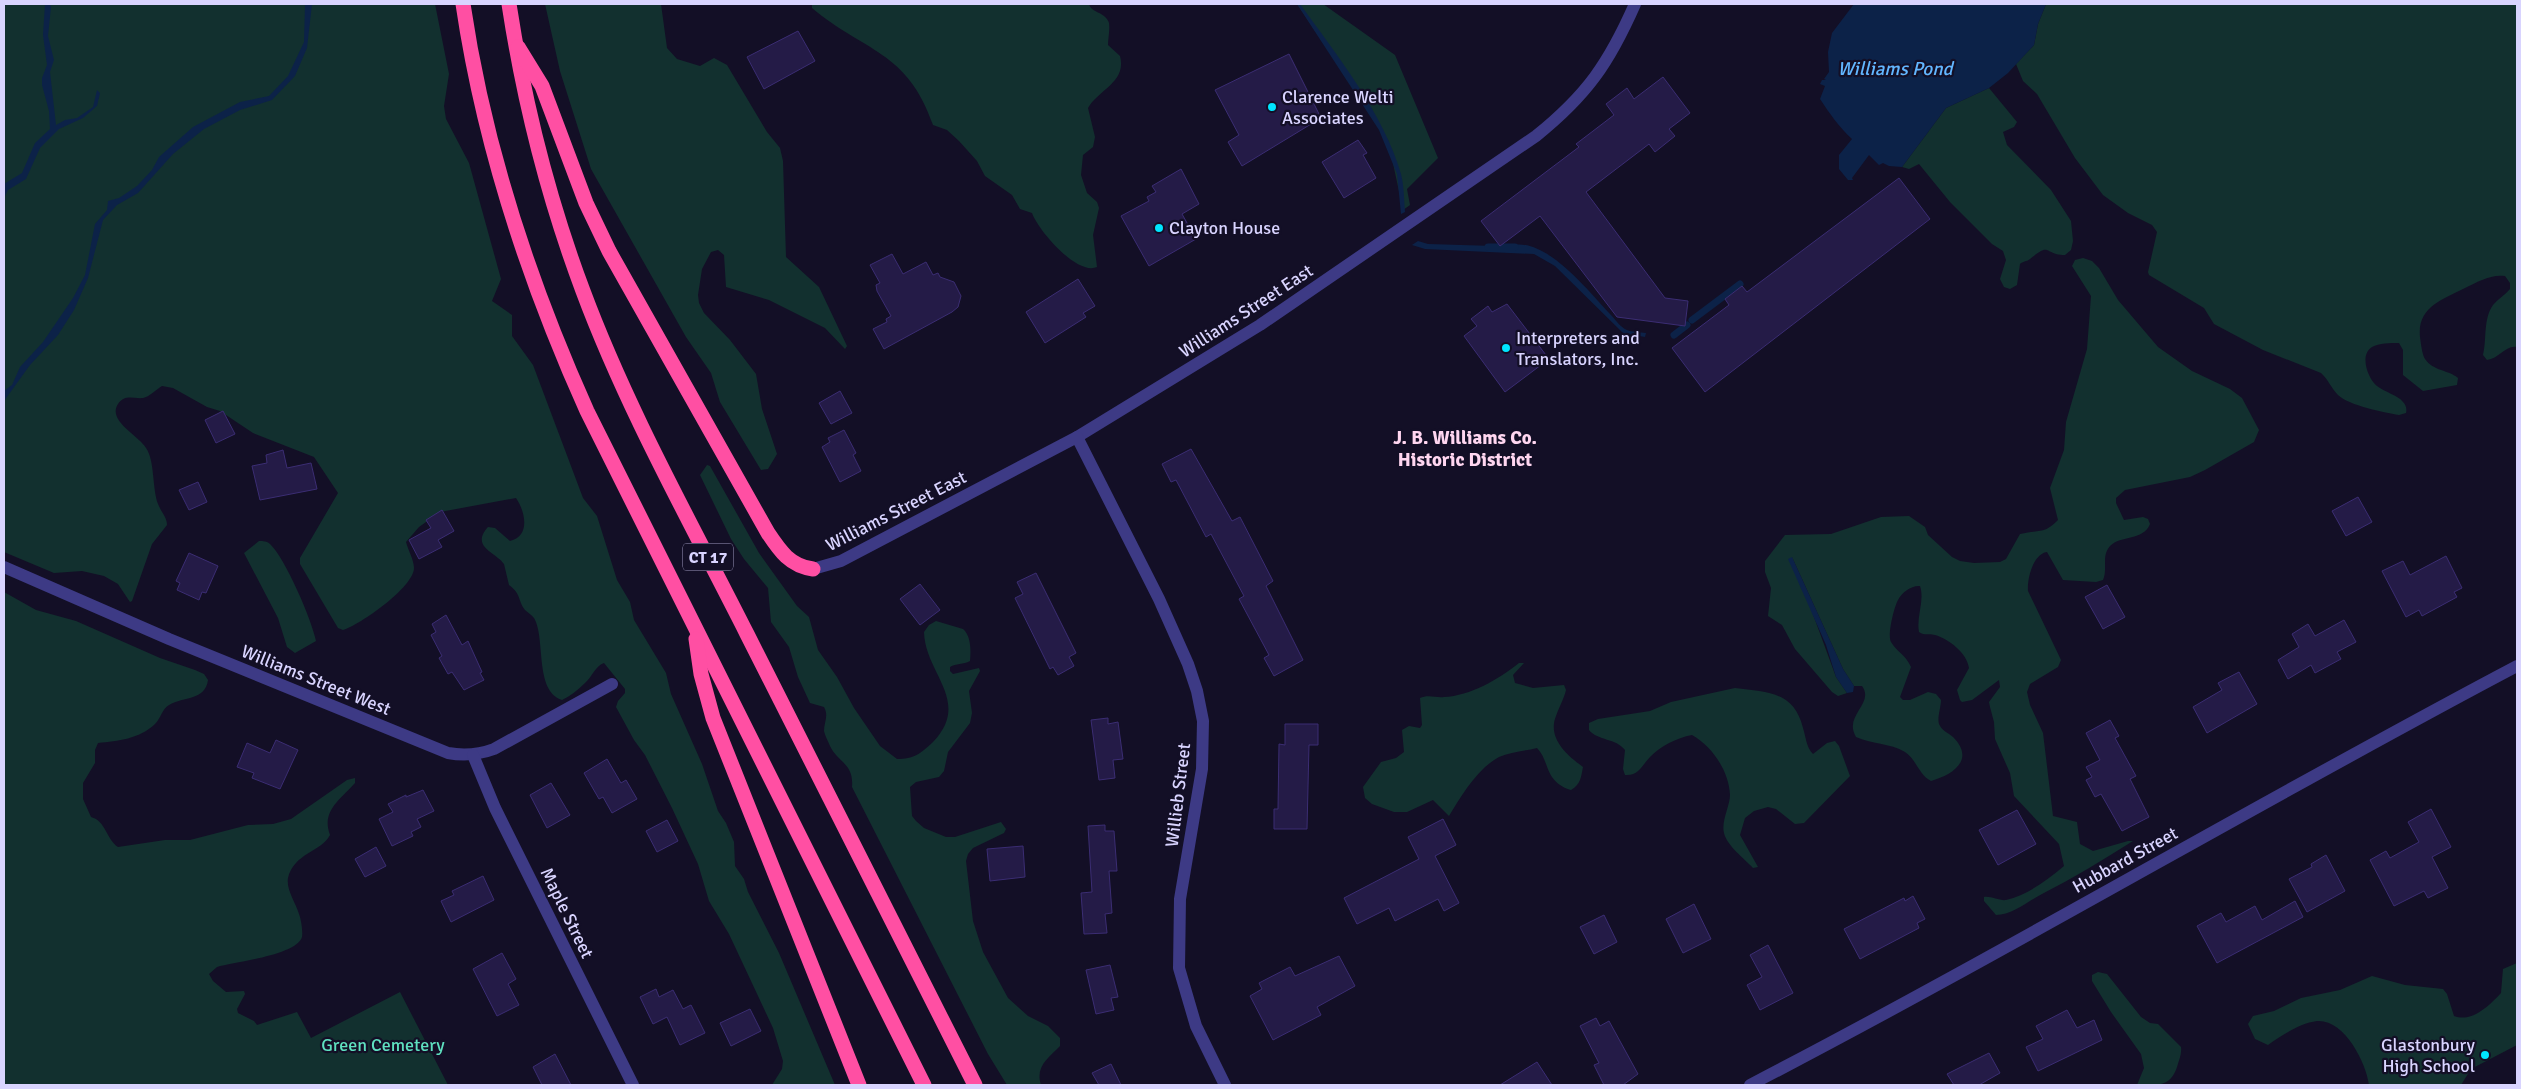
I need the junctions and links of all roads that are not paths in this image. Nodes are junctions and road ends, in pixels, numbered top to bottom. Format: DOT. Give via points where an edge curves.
graph roads {
  1 [pos="463,4"];
  2 [pos="508,4"];
  3 [pos="1635,4"];
  4 [pos="515,43"];
  5 [pos="1077,436"];
  6 [pos="4,567"];
  7 [pos="813,569"];
  8 [pos="694,627"];
  9 [pos="2517,666"];
  10 [pos="612,684"];
  11 [pos="473,755"];
  12 [pos="633,1085"];
  13 [pos="859,1085"];
  14 [pos="924,1085"];
  15 [pos="974,1085"];
  16 [pos="1224,1085"];
  17 [pos="1750,1085"];
  1 -- 8 [label="highway, CT 17" via="488,135 540,300 587,411"];
  2 -- 4 [label="highway, CT 17"];
  3 -- 5 [label="street, Williams Street East" via="1601,71 1582,96 1542,131 1260,325"];
  4 -- 7 [label="highway" via="542,86 586,203 635,299 768,533 788,560"];
  4 -- 15 [label="highway, CT 17" via="554,206 604,343 667,475"];
  5 -- 7 [label="street, Williams Street East" via="846,558"];
  5 -- 16 [label="street, Willieb Street" via="1160,599 1197,691 1203,721 1202,769 1180,899 1179,968 1196,1026"];
  6 -- 11 [label="street, Williams Street West" via="169,639 448,753"];
  8 -- 13 [label="highway" via="701,674 713,718"];
  8 -- 14 [label="highway, CT 17"];
  9 -- 17 [label="street, Hubbard Street"];
  10 -- 11 [label="street, Williams Street West" via="501,746"];
  11 -- 12 [label="street, Maple Street" via="495,808"];
}
